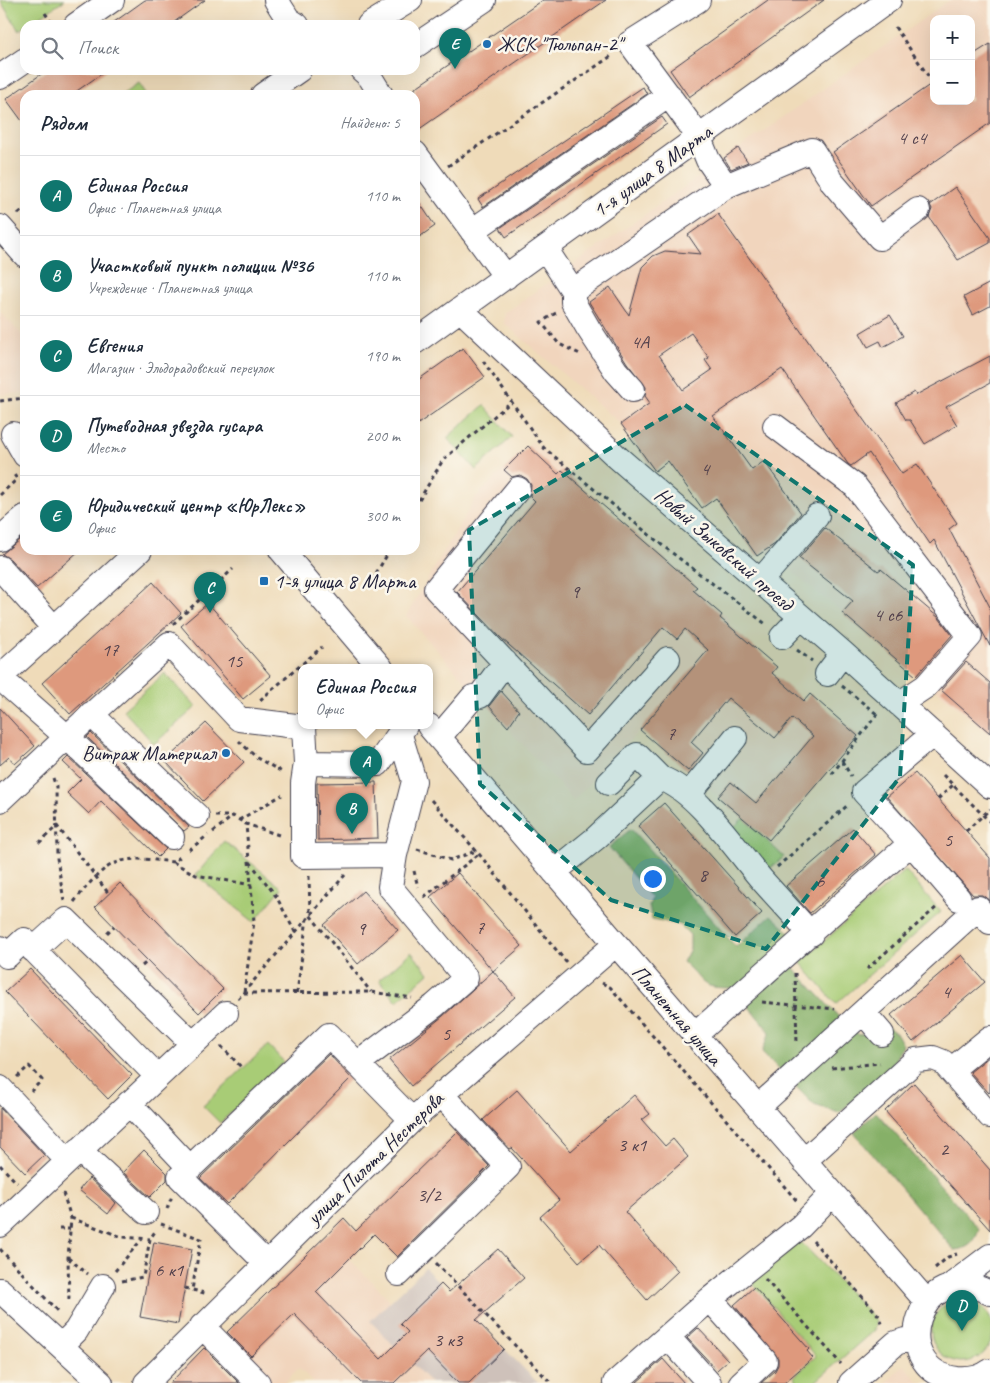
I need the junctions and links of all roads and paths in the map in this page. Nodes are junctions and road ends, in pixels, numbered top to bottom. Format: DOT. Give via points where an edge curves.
graph roads {
  1 [pos="112,0"];
  2 [pos="276,0"];
  3 [pos="410,0"];
  4 [pos="484,0"];
  5 [pos="698,0"];
  6 [pos="889,0"];
  7 [pos="45,13"];
  8 [pos="50,20"];
  9 [pos="83,20"];
  10 [pos="288,20"];
  11 [pos="377,20"];
  12 [pos="895,28"];
  13 [pos="420,43"];
  14 [pos="630,43"];
  15 [pos="20,63"];
  16 [pos="285,75"];
  17 [pos="0,77"];
  18 [pos="930,79"];
  19 [pos="268,90"];
  20 [pos="669,95"];
  21 [pos="699,138"];
  22 [pos="420,160"];
  23 [pos="431,177"];
  24 [pos="726,186"];
  25 [pos="918,210"];
  26 [pos="20,212"];
  27 [pos="9,220"];
  28 [pos="472,231"];
  29 [pos="20,244"];
  30 [pos="545,248"];
  31 [pos="506,277"];
  32 [pos="573,292"];
  33 [pos="461,310"];
  34 [pos="420,339"];
  35 [pos="480,358"];
  36 [pos="632,390"];
  37 [pos="20,399"];
  38 [pos="0,401"];
  39 [pos="512,401"];
  40 [pos="775,426"];
  41 [pos="12,434"];
  42 [pos="16,461"];
  43 [pos="518,489"];
  44 [pos="0,495"];
  45 [pos="420,499"];
  46 [pos="817,516"];
  47 [pos="20,521"];
  48 [pos="0,539"];
  49 [pos="134,555"];
  50 [pos="285,555"];
  51 [pos="387,555"];
  52 [pos="0,568"];
  53 [pos="234,569"];
  54 [pos="372,580"];
  55 [pos="760,582"];
  56 [pos="801,617"];
  57 [pos="54,628"];
  58 [pos="782,637"];
  59 [pos="169,644"];
  60 [pos="322,647"];
  61 [pos="843,653"];
  62 [pos="668,659"];
  63 [pos="505,662"];
  64 [pos="302,664"];
  65 [pos="378,664"];
  66 [pos="298,668"];
  67 [pos="827,674"];
  68 [pos="0,677"];
  69 [pos="891,712"];
  70 [pos="92,714"];
  71 [pos="877,714"];
  72 [pos="236,727"];
  73 [pos="298,727"];
  74 [pos="304,729"];
  75 [pos="403,730"];
  76 [pos="434,732"];
  77 [pos="933,734"];
  78 [pos="67,737"];
  79 [pos="735,738"];
  80 [pos="47,756"];
  81 [pos="941,772"];
  82 [pos="304,773"];
  83 [pos="832,774"];
  84 [pos="660,778"];
  85 [pos="414,781"];
  86 [pos="609,783"];
  87 [pos="990,786"];
  88 [pos="864,792"];
  89 [pos="689,794"];
  90 [pos="0,800"];
  91 [pos="990,809"];
  92 [pos="984,815"];
  93 [pos="197,816"];
  94 [pos="233,816"];
  95 [pos="239,820"];
  96 [pos="990,822"];
  97 [pos="246,824"];
  98 [pos="57,826"];
  99 [pos="966,831"];
  100 [pos="38,843"];
  101 [pos="910,843"];
  102 [pos="180,848"];
  103 [pos="400,848"];
  104 [pos="306,850"];
  105 [pos="478,853"];
  106 [pos="363,856"];
  107 [pos="250,861"];
  108 [pos="173,862"];
  109 [pos="554,872"];
  110 [pos="96,875"];
  111 [pos="762,880"];
  112 [pos="252,885"];
  113 [pos="109,894"];
  114 [pos="956,896"];
  115 [pos="422,899"];
  116 [pos="427,906"];
  117 [pos="66,916"];
  118 [pos="309,916"];
  119 [pos="990,922"];
  120 [pos="296,934"];
  121 [pos="803,940"];
  122 [pos="616,944"];
  123 [pos="0,948"];
  124 [pos="33,950"];
  125 [pos="574,967"];
  126 [pos="559,968"];
  127 [pos="867,968"];
  128 [pos="372,992"];
  129 [pos="244,993"];
  130 [pos="296,993"];
  131 [pos="735,999"];
  132 [pos="434,1006"];
  133 [pos="796,1006"];
  134 [pos="226,1012"];
  135 [pos="863,1012"];
  136 [pos="882,1034"];
  137 [pos="696,1036"];
  138 [pos="199,1037"];
  139 [pos="990,1038"];
  140 [pos="916,1060"];
  141 [pos="357,1064"];
  142 [pos="243,1069"];
  143 [pos="951,1070"];
  144 [pos="798,1072"];
  145 [pos="157,1076"];
  146 [pos="8,1088"];
  147 [pos="441,1094"];
  148 [pos="129,1103"];
  149 [pos="758,1107"];
  150 [pos="990,1116"];
  151 [pos="412,1120"];
  152 [pos="68,1161"];
  153 [pos="804,1161"];
  154 [pos="190,1168"];
  155 [pos="832,1194"];
  156 [pos="146,1212"];
  157 [pos="71,1218"];
  158 [pos="0,1225"];
  159 [pos="801,1226"];
  160 [pos="59,1229"];
  161 [pos="70,1229"];
  162 [pos="0,1249"];
  163 [pos="424,1250"];
  164 [pos="964,1252"];
  165 [pos="990,1256"];
  166 [pos="266,1263"];
  167 [pos="753,1266"];
  168 [pos="935,1268"];
  169 [pos="399,1274"];
  170 [pos="103,1286"];
  171 [pos="949,1287"];
  172 [pos="185,1288"];
  173 [pos="0,1290"];
  174 [pos="192,1290"];
  175 [pos="990,1294"];
  176 [pos="710,1299"];
  177 [pos="204,1301"];
  178 [pos="927,1302"];
  179 [pos="202,1326"];
  180 [pos="883,1330"];
  181 [pos="69,1335"];
  182 [pos="668,1337"];
  183 [pos="916,1343"];
  184 [pos="990,1370"];
  185 [pos="848,1375"];
  186 [pos="938,1376"];
  187 [pos="623,1380"];
  188 [pos="101,1383"];
  189 [pos="146,1383"];
  190 [pos="258,1383"];
  191 [pos="551,1383"];
  192 [pos="709,1383"];
  193 [pos="740,1383"];
  1 -- 9 [label="street"];
  2 -- 10 [label="street"];
  3 -- 11 [label="street"];
  4 -- 13 [label="street"];
  5 -- 14 [label="street"];
  6 -- 21 [label="street, 1-я улица 8 Марта"];
  7 -- 8 [label="path"];
  12 -- 18 [label="path"];
  14 -- 20 [label="street"];
  14 -- 23 [label="path"];
  15 -- 17 [label="street"];
  16 -- 19 [label="street"];
  20 -- 21 [label="street"];
  20 -- 28 [label="street"];
  21 -- 24 [label="street" via="708,160"];
  21 -- 30 [label="street, 1-я улица 8 Марта"];
  22 -- 23 [label="street"];
  23 -- 28 [label="street"];
  24 -- 25 [label="street" via="812,150 830,178 880,238"];
  24 -- 32 [label="street"];
  26 -- 27 [label="path"];
  27 -- 29 [label="street"];
  28 -- 31 [label="street"];
  30 -- 31 [label="street, 1-я улица 8 Марта"];
  30 -- 32 [label="street"];
  31 -- 33 [label="street, 1-я улица 8 Марта"];
  32 -- 36 [label="street" via="573,302 588,328"];
  33 -- 34 [label="street, 1-я улица 8 Марта"];
  33 -- 55 [label="street, Новый Зыковский проезд" via="616,456"];
  35 -- 39 [label="path"];
  37 -- 38 [label="path"];
  39 -- 45 [label="path" via="443,460"];
  39 -- 58 [label="path" via="544,448 663,546"];
  40 -- 69 [label="street" via="855,486 970,636 926,686"];
  41 -- 42 [label="street"];
  42 -- 44 [label="path" via="17,479"];
  43 -- 63 [label="street" via="436,588"];
  46 -- 55 [label="street"];
  47 -- 48 [label="street"];
  49 -- 57 [label="street"];
  50 -- 65 [label="street"];
  51 -- 54 [label="path"];
  52 -- 57 [label="street"];
  53 -- 59 [label="path" via="170,626"];
  55 -- 56 [label="street, Новый Зыковский проезд"];
  56 -- 58 [label="street"];
  56 -- 61 [label="street, Новый Зыковский проезд"];
  57 -- 68 [label="street"];
  58 -- 67 [label="path"];
  59 -- 70 [label="street"];
  59 -- 72 [label="street"];
  60 -- 64 [label="path"];
  61 -- 67 [label="street"];
  61 -- 69 [label="street, Новый Зыковский проезд"];
  62 -- 63 [label="street" via="587,750"];
  63 -- 76 [label="street" via="480,696 473,697"];
  66 -- 72 [label="path"];
  67 -- 71 [label="path"];
  68 -- 78 [label="street"];
  69 -- 71 [label="path"];
  69 -- 77 [label="street, Новый Зыковский проезд"];
  70 -- 78 [label="street"];
  70 -- 93 [label="street"];
  71 -- 83 [label="path"];
  72 -- 73 [label="street"];
  72 -- 82 [label="path" via="257,758"];
  74 -- 82 [label="street"];
  75 -- 82 [label="street" via="378,764"];
  75 -- 85 [label="street"];
  76 -- 109 [label="street, Планетная улица"];
  77 -- 87 [label="street, Новый Зыковский проезд"];
  77 -- 88 [label="street"];
  78 -- 80 [label="street"];
  78 -- 102 [label="street"];
  79 -- 89 [label="street"];
  80 -- 90 [label="street"];
  80 -- 98 [label="path" via="47,766 56,787"];
  81 -- 92 [label="path"];
  82 -- 95 [label="path"];
  82 -- 104 [label="street"];
  84 -- 86 [label="street" via="637,755"];
  84 -- 89 [label="street"];
  84 -- 109 [label="street"];
  85 -- 103 [label="street"];
  85 -- 105 [label="path"];
  88 -- 101 [label="street"];
  88 -- 111 [label="path"];
  89 -- 111 [label="street"];
  91 -- 92 [label="path"];
  92 -- 96 [label="path"];
  92 -- 99 [label="path"];
  93 -- 94 [label="path"];
  94 -- 95 [label="path"];
  94 -- 102 [label="path"];
  95 -- 97 [label="path"];
  97 -- 104 [label="path"];
  97 -- 107 [label="path"];
  98 -- 100 [label="path"];
  98 -- 110 [label="path"];
  98 -- 117 [label="path"];
  101 -- 114 [label="street"];
  101 -- 121 [label="street"];
  102 -- 108 [label="path"];
  103 -- 105 [label="path" via="451,860"];
  103 -- 106 [label="street"];
  103 -- 115 [label="path"];
  103 -- 132 [label="street" via="390,887 466,978"];
  104 -- 106 [label="street"];
  104 -- 118 [label="path"];
  105 -- 115 [label="path"];
  105 -- 125 [label="path"];
  106 -- 118 [label="path"];
  107 -- 112 [label="path"];
  107 -- 120 [label="path" via="276,896"];
  108 -- 110 [label="path" via="140,858 116,860"];
  108 -- 112 [label="path" via="196,875"];
  109 -- 122 [label="street, Планетная улица"];
  110 -- 113 [label="path"];
  110 -- 117 [label="path"];
  111 -- 121 [label="street"];
  112 -- 129 [label="path" via="254,922"];
  114 -- 127 [label="path"];
  115 -- 116 [label="path"];
  117 -- 124 [label="street"];
  117 -- 138 [label="street"];
  118 -- 120 [label="path"];
  118 -- 128 [label="path"];
  118 -- 130 [label="path"];
  119 -- 135 [label="street" via="978,908"];
  120 -- 129 [label="path"];
  121 -- 131 [label="street"];
  121 -- 133 [label="path"];
  122 -- 125 [label="street, улица Пилота Нестерова"];
  122 -- 137 [label="street, Планетная улица"];
  123 -- 124 [label="street" via="7,956 24,940"];
  124 -- 145 [label="street"];
  125 -- 126 [label="path"];
  125 -- 147 [label="street, улица Пилота Нестерова"];
  125 -- 159 [label="path" via="610,987 801,1206"];
  128 -- 130 [label="path"];
  128 -- 132 [label="path" via="406,995"];
  129 -- 130 [label="path"];
  131 -- 133 [label="path"];
  131 -- 137 [label="street"];
  132 -- 141 [label="street"];
  133 -- 135 [label="path"];
  133 -- 144 [label="path"];
  134 -- 138 [label="street"];
  135 -- 136 [label="street"];
  135 -- 144 [label="street"];
  137 -- 149 [label="street, Планетная улица"];
  138 -- 142 [label="path"];
  138 -- 145 [label="street"];
  139 -- 143 [label="street"];
  140 -- 143 [label="street" via="933,1058"];
  140 -- 144 [label="path"];
  140 -- 153 [label="street"];
  141 -- 151 [label="street"];
  141 -- 154 [label="street" via="329,1035"];
  143 -- 150 [label="street"];
  144 -- 149 [label="street"];
  145 -- 148 [label="street"];
  146 -- 146 [label="path" via="28,1066 42,1080 29,1092"];
  146 -- 152 [label="street"];
  147 -- 151 [label="street, улица Пилота Нестерова"];
  147 -- 163 [label="street" via="508,1167"];
  148 -- 152 [label="street"];
  148 -- 154 [label="street"];
  149 -- 153 [label="street, Планетная улица"];
  151 -- 166 [label="street, улица Пилота Нестерова"];
  152 -- 156 [label="street"];
  152 -- 157 [label="path"];
  152 -- 158 [label="street"];
  153 -- 155 [label="street, Планетная улица"];
  154 -- 166 [label="street" via="180,1177"];
  155 -- 159 [label="street"];
  155 -- 178 [label="street, Планетная улица"];
  156 -- 174 [label="path" via="161,1224 201,1239"];
  157 -- 161 [label="path"];
  157 -- 170 [label="path" via="122,1237 150,1239 143,1277"];
  159 -- 167 [label="street"];
  159 -- 180 [label="path" via="880,1317"];
  160 -- 161 [label="path"];
  161 -- 181 [label="path"];
  162 -- 181 [label="path"];
  163 -- 169 [label="street"];
  163 -- 191 [label="path"];
  164 -- 168 [label="path" via="948,1257"];
  165 -- 171 [label="street"];
  166 -- 179 [label="street, улица Пилота Нестерова"];
  167 -- 176 [label="street"];
  167 -- 185 [label="path"];
  170 -- 181 [label="street"];
  171 -- 175 [label="street" via="966,1285"];
  171 -- 178 [label="street"];
  172 -- 174 [label="path"];
  173 -- 181 [label="street"];
  174 -- 177 [label="path" via="211,1294"];
  176 -- 182 [label="street"];
  176 -- 193 [label="street" via="765,1361"];
  178 -- 183 [label="street" via="919,1314"];
  179 -- 189 [label="street, улица Пилота Нестерова"];
  179 -- 190 [label="street"];
  181 -- 188 [label="street"];
  182 -- 187 [label="street"];
  182 -- 192 [label="street"];
  183 -- 185 [label="street" via="905,1340 896,1343"];
  183 -- 186 [label="street" via="922,1357"];
  184 -- 186 [label="street" via="967,1380"];
}
